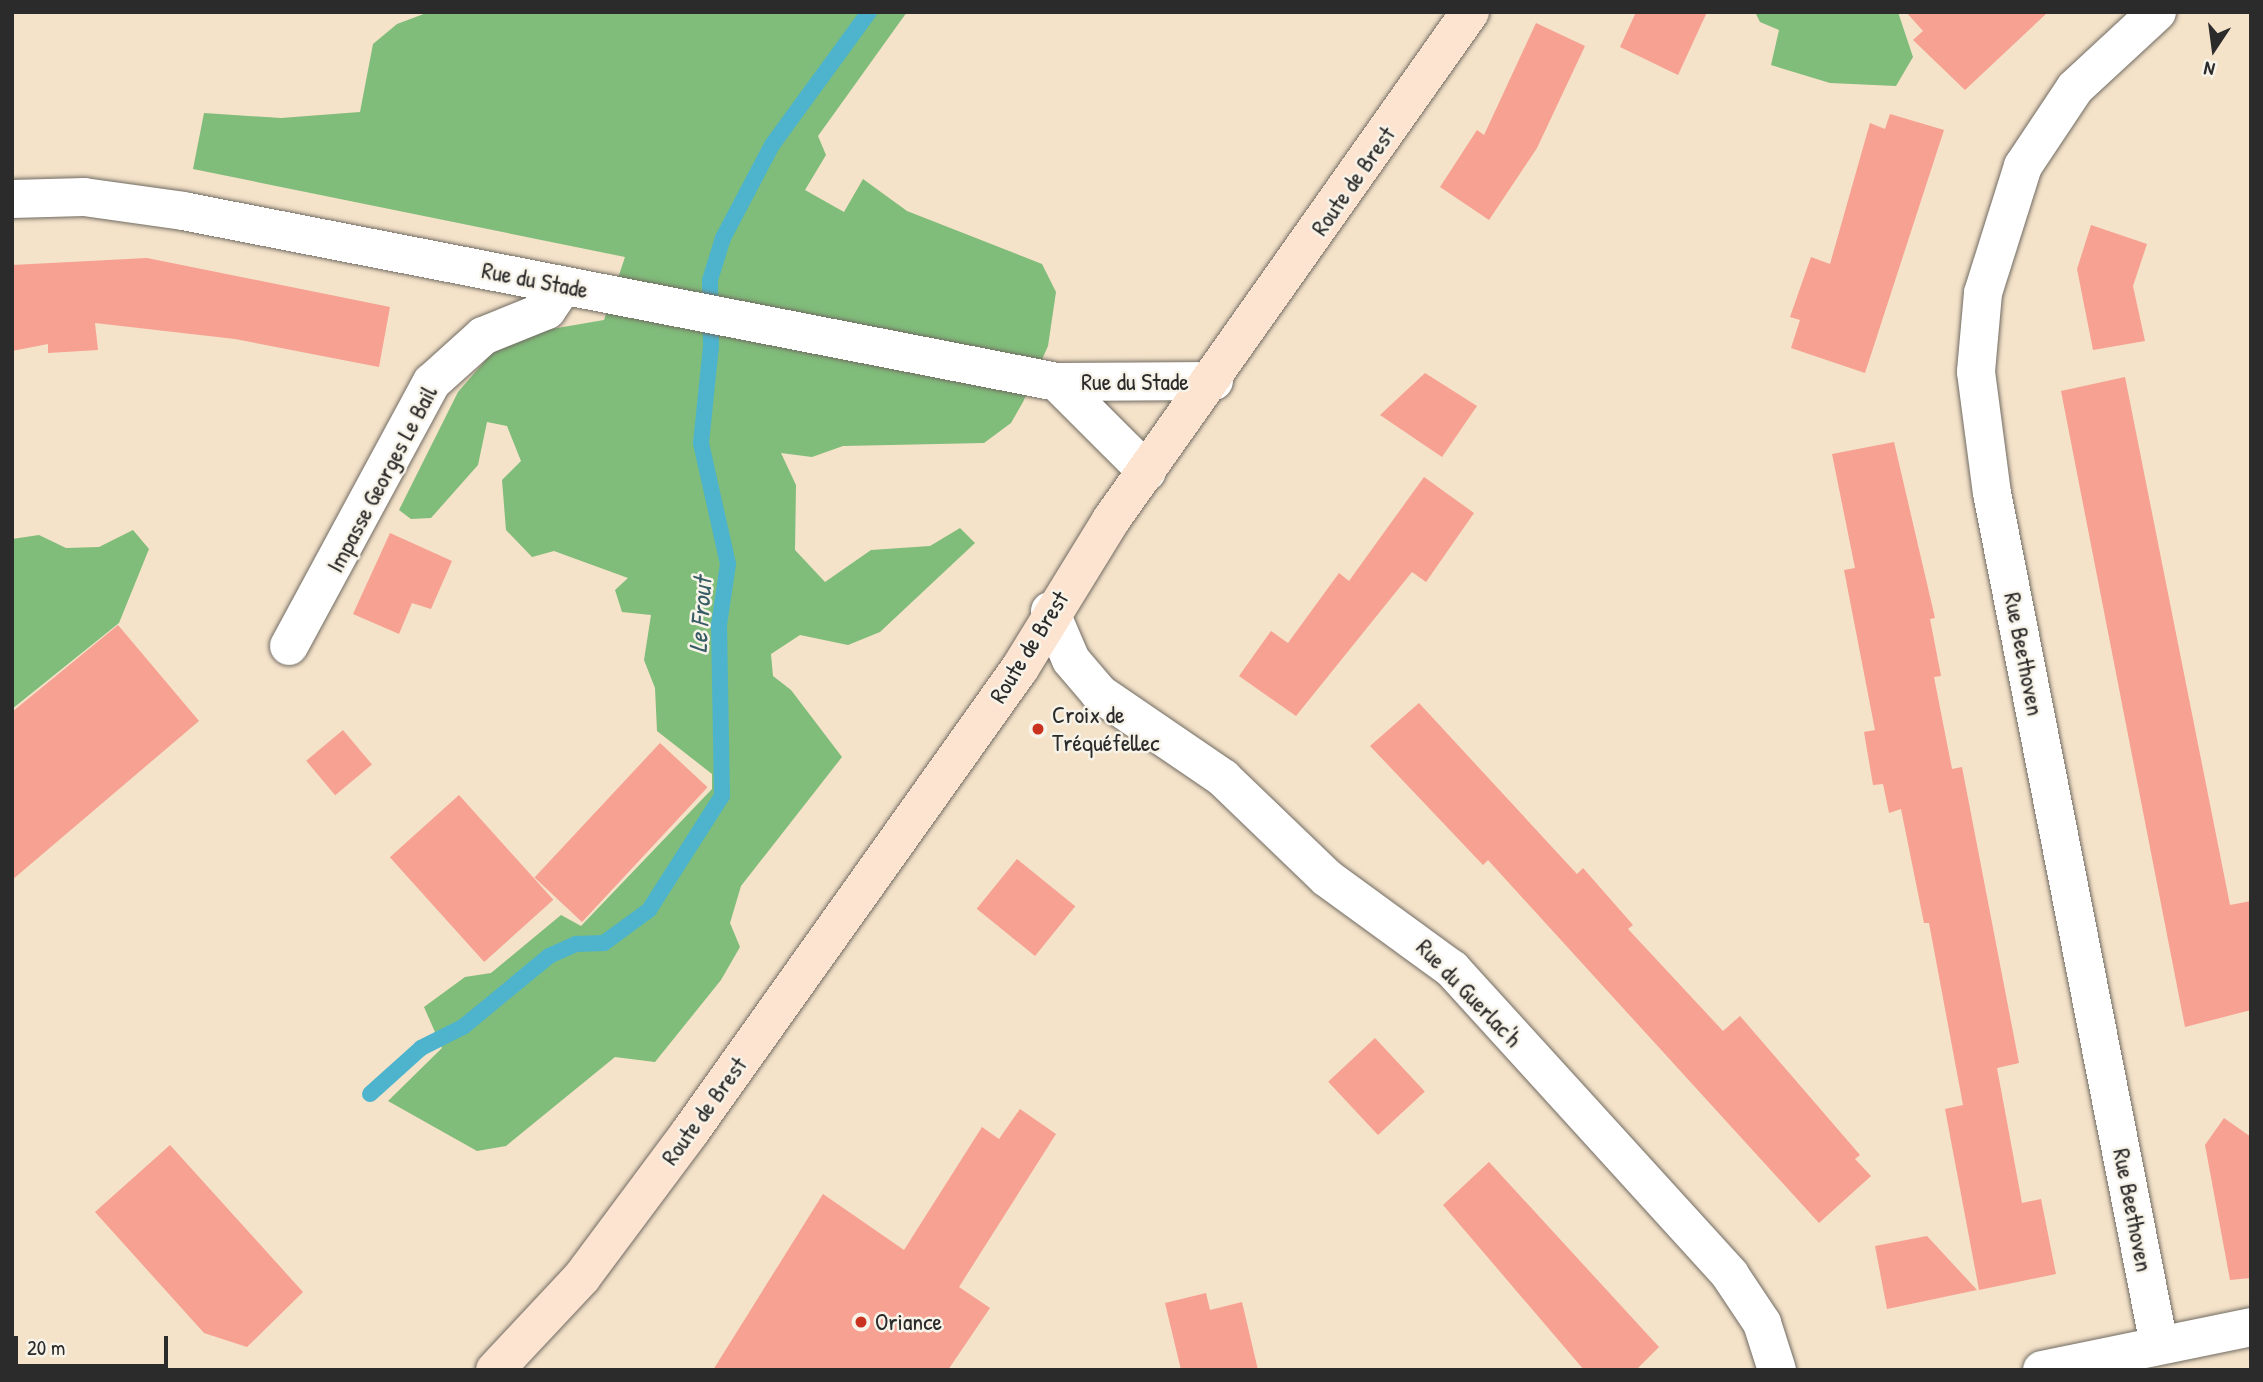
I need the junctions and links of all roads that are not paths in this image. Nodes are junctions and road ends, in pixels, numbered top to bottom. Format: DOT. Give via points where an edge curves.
graph roads {
  1 [pos="1470,12"];
  2 [pos="2157,12"];
  3 [pos="12,199"];
  4 [pos="563,286"];
  5 [pos="1214,380"];
  6 [pos="1057,382"];
  7 [pos="1147,472"];
  8 [pos="1050,611"];
  9 [pos="289,646"];
  10 [pos="582,1277"];
  11 [pos="2251,1327"];
  12 [pos="2159,1345"];
  13 [pos="495,1370"];
  14 [pos="529,1370"];
  15 [pos="1777,1370"];
  16 [pos="2042,1370"];
  1 -- 5 [label="main road, Route de Brest"];
  2 -- 12 [label="street, Rue Beethoven" via="2075,88 2023,166 1983,293 1976,372 1992,493"];
  3 -- 4 [label="street, Rue du Stade" via="125,201"];
  4 -- 6 [label="street, Rue du Stade"];
  4 -- 9 [label="street, Impasse Georges Le Bail" via="547,310 483,336 432,382"];
  5 -- 6 [label="street, Rue du Stade"];
  5 -- 7 [label="main road, Route de Brest"];
  6 -- 7 [label="street, Rue du Stade"];
  7 -- 8 [label="main road, Route de Brest"];
  8 -- 10 [label="main road, Route de Brest" via="1020,668"];
  8 -- 15 [label="street, Rue du Guerlac'h" via="1071,660 1100,694 1223,778 1327,878 1368,903 1452,968 1730,1275 1762,1323"];
  10 -- 13 [label="main road, Route de Brest"];
  10 -- 14 [label="main road, Route de Brest"];
  11 -- 12 [label="street"];
  12 -- 16 [label="street"];
}
